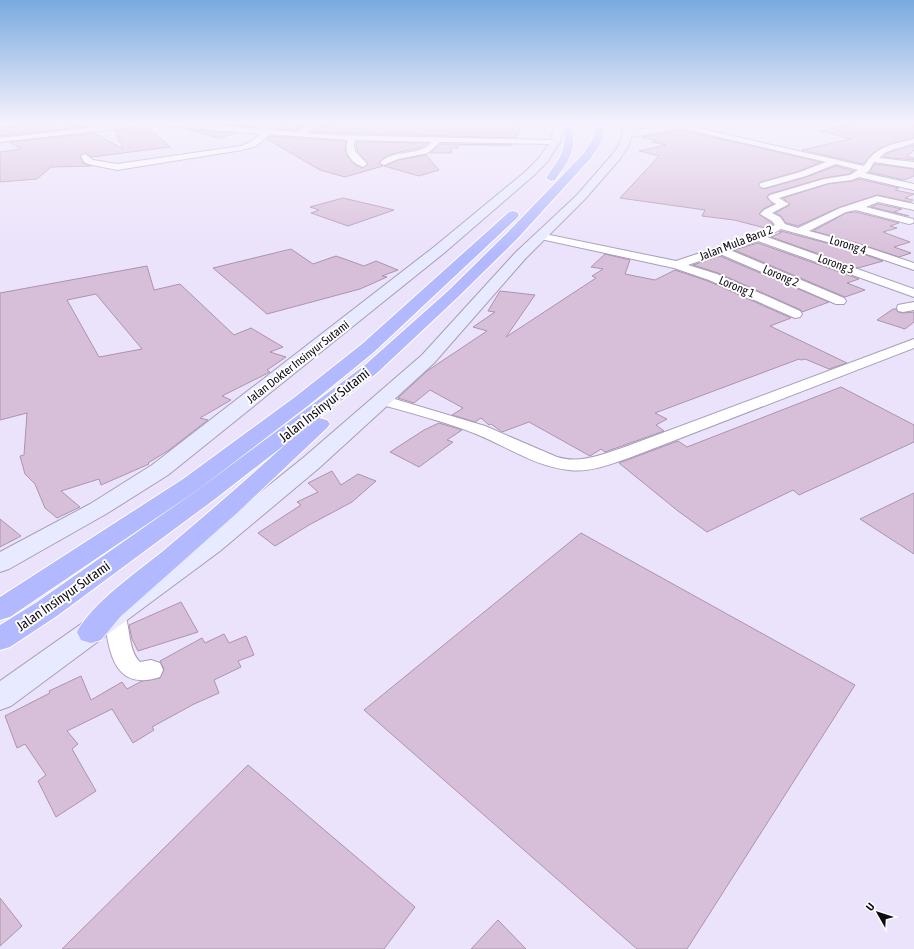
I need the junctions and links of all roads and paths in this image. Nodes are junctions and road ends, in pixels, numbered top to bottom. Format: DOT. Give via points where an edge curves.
graph roads {
  1 [pos="537,166"];
  2 [pos="559,166"];
  3 [pos="563,166"];
  4 [pos="577,166"];
  5 [pos="608,166"];
  6 [pos="823,166"];
  7 [pos="847,166"];
  8 [pos="866,166"];
  9 [pos="862,171"];
  10 [pos="551,178"];
  11 [pos="764,185"];
  12 [pos="912,185"];
  13 [pos="849,199"];
  14 [pos="867,204"];
  15 [pos="856,207"];
  16 [pos="914,207"];
  17 [pos="909,221"];
  18 [pos="780,226"];
  19 [pos="800,231"];
  20 [pos="540,236"];
  21 [pos="758,237"];
  22 [pos="722,250"];
  23 [pos="677,265"];
  24 [pos="914,268"];
  25 [pos="914,293"];
  26 [pos="840,301"];
  27 [pos="795,314"];
  28 [pos="914,343"];
  29 [pos="371,369"];
  30 [pos="382,400"];
  31 [pos="0,563"];
  32 [pos="0,610"];
  33 [pos="115,616"];
  34 [pos="91,632"];
  35 [pos="0,639"];
  36 [pos="151,670"];
  37 [pos="0,698"];
  1 -- 31 [label="street, Jalan Dokter Insinyur Sutami" via="439,250 160,470 98,509"];
  2 -- 10 [label="highway"];
  3 -- 10 [label="highway, Jalan Insinyur Sutami"];
  4 -- 29 [label="highway, Jalan Insinyur Sutami" via="453,294"];
  5 -- 20 [label="street" via="581,197"];
  6 -- 11 [label="street"];
  7 -- 9 [label="street"];
  8 -- 9 [label="street"];
  9 -- 12 [label="street"];
  9 -- 18 [label="street, Jalan Mula Baru 2" via="852,177 827,181 773,197 784,204 765,213 776,219"];
  10 -- 32 [label="highway, Jalan Insinyur Sutami" via="368,348 302,401 191,484"];
  13 -- 14 [label="street"];
  14 -- 15 [label="street"];
  14 -- 16 [label="street" via="879,198"];
  15 -- 17 [label="street"];
  15 -- 19 [label="street" via="843,210"];
  18 -- 19 [label="street, Lorong 4"];
  18 -- 21 [label="street, Jalan Mula Baru 2"];
  19 -- 24 [label="street, Lorong 4" via="853,246"];
  20 -- 23 [label="street"];
  20 -- 30 [label="street" via="428,359"];
  21 -- 22 [label="street, Jalan Mula Baru 2"];
  21 -- 25 [label="street, Lorong 3"];
  22 -- 23 [label="street, Jalan Mula Baru 2"];
  22 -- 26 [label="street, Lorong 2"];
  23 -- 27 [label="street, Lorong 1" via="713,277"];
  28 -- 30 [label="street" via="628,452 593,464 578,466 567,465 492,435"];
  29 -- 34 [label="highway" via="338,407 229,508 110,610"];
  29 -- 35 [label="highway, Jalan Insinyur Sutami" via="207,494 47,609"];
  30 -- 33 [label="street" via="211,546"];
  33 -- 34 [label="street"];
  33 -- 36 [label="street" via="127,664 133,670"];
  34 -- 37 [label="street"];
}
